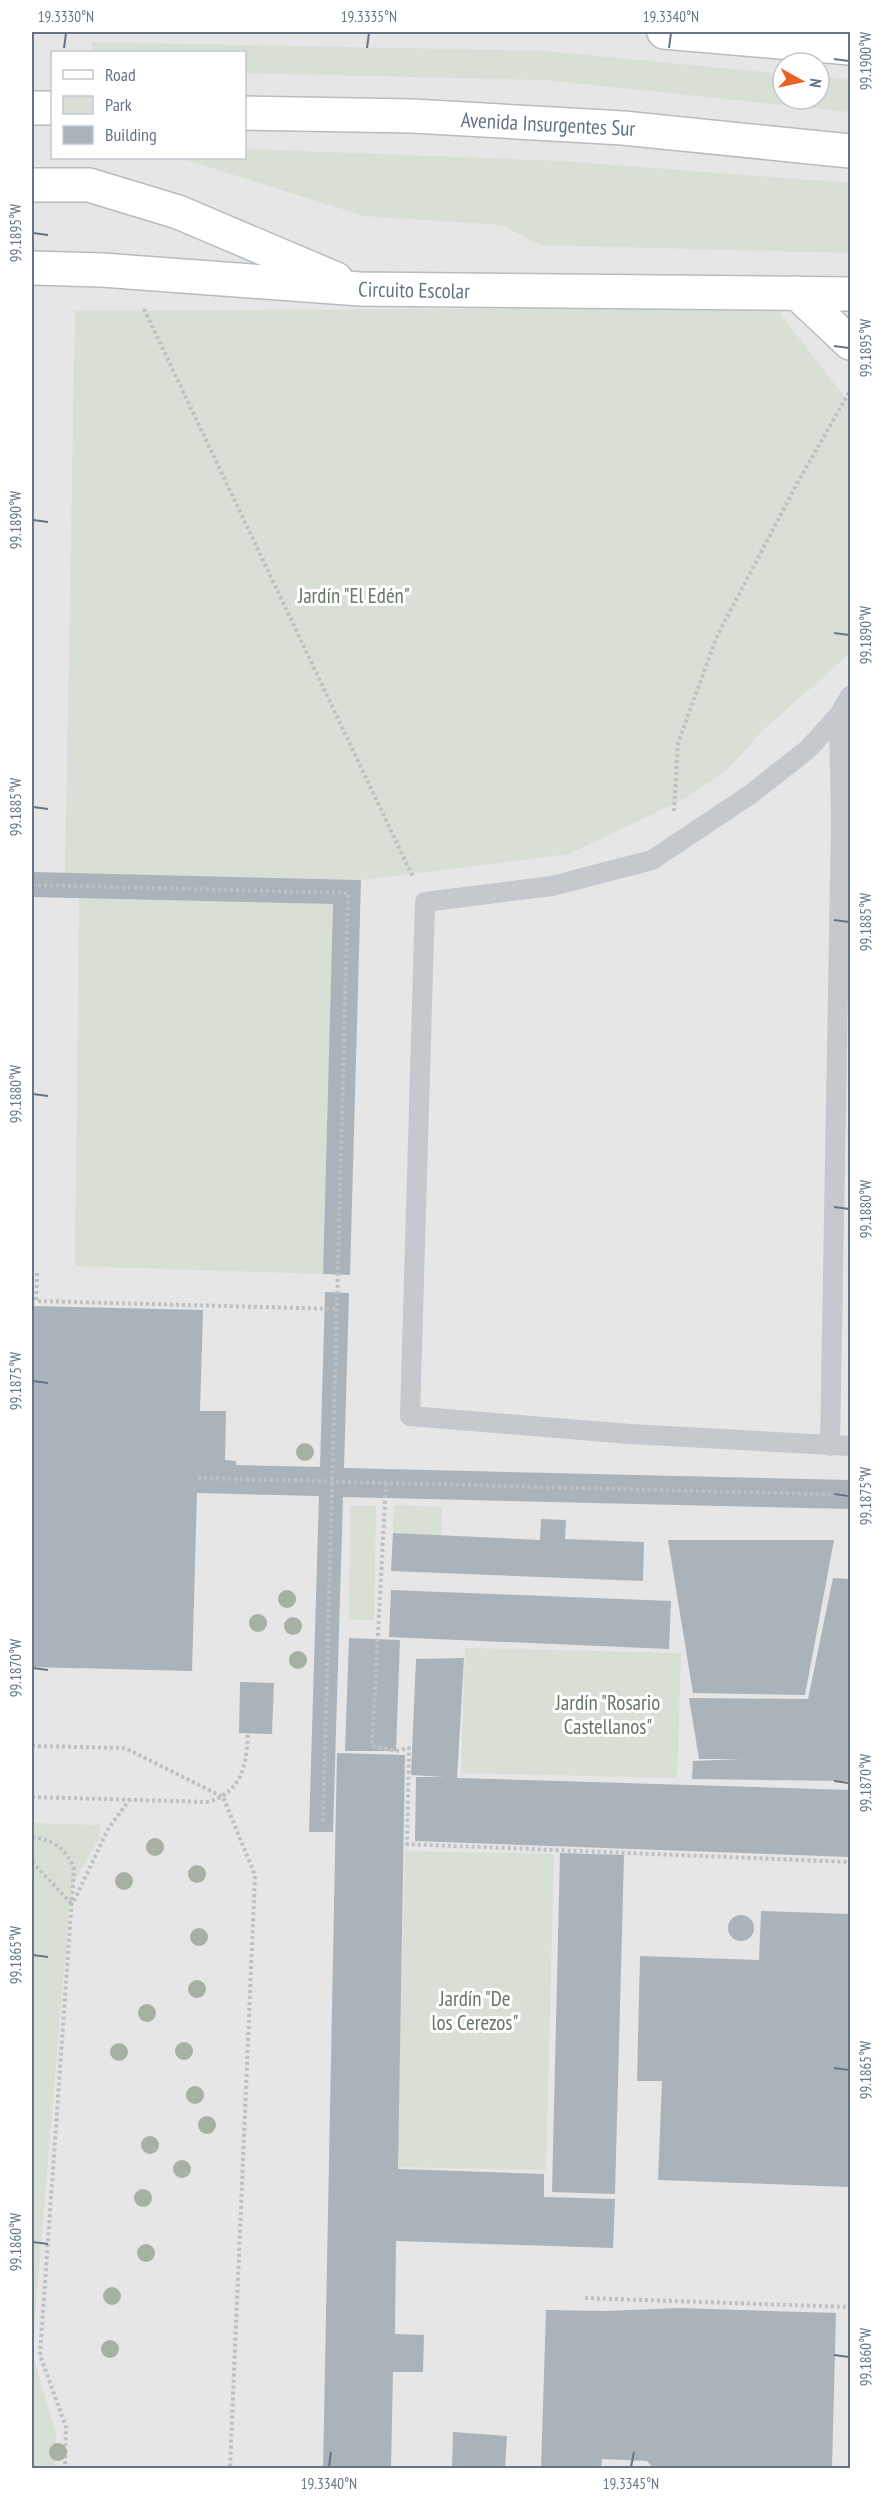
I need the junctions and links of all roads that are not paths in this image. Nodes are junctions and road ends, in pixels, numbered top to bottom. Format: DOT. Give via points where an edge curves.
graph roads {
  1 [pos="664,32"];
  2 [pos="850,48"];
  3 [pos="32,108"];
  4 [pos="51,108"];
  5 [pos="246,113"];
  6 [pos="850,151"];
  7 [pos="32,185"];
  8 [pos="32,268"];
  9 [pos="360,289"];
  10 [pos="797,293"];
  11 [pos="850,294"];
  12 [pos="850,343"];
  13 [pos="850,696"];
  14 [pos="839,716"];
  15 [pos="830,1446"];
  16 [pos="850,1446"];
  1 -- 2 [label="main road"];
  3 -- 4 [label="main road"];
  5 -- 6 [label="main road, Avenida Insurgentes Sur" via="412,116 623,128"];
  7 -- 9 [label="main road" via="89,185 178,212"];
  8 -- 9 [label="main road, Circuito Escolar"];
  9 -- 10 [label="main road, Circuito Escolar"];
  10 -- 11 [label="main road, Circuito Escolar"];
  10 -- 12 [label="main road"];
  13 -- 14 [label="lane"];
  14 -- 15 [label="lane" via="841,822"];
  14 -- 15 [label="lane" via="808,749 751,794 652,860 552,886 425,902 410,1416"];
  15 -- 16 [label="lane"];
}
